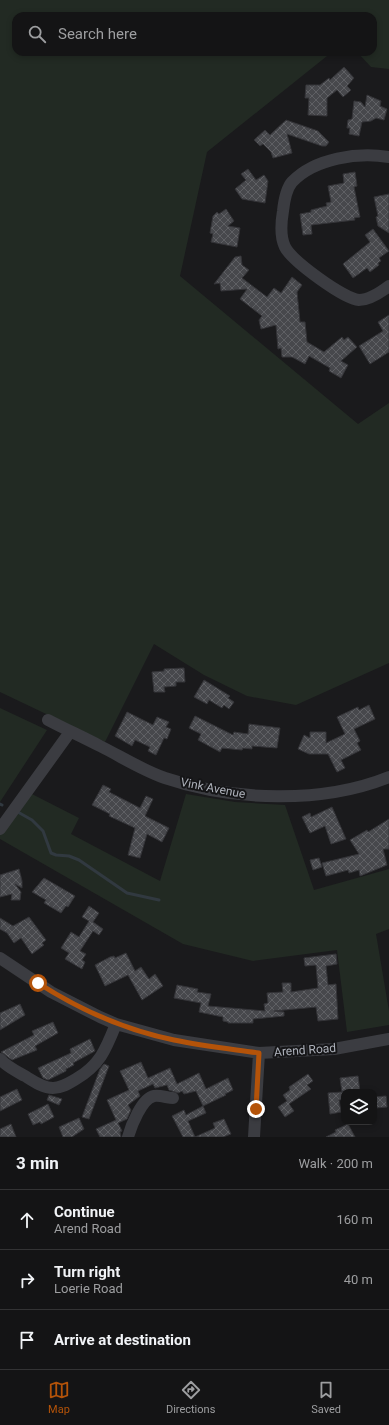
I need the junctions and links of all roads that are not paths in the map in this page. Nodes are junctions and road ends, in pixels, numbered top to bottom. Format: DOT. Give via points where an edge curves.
graph roads {
  1 [pos="389,158"];
  2 [pos="389,286"];
  3 [pos="48,720"];
  4 [pos="70,732"];
  5 [pos="389,777"];
  6 [pos="0,829"];
  7 [pos="0,958"];
  8 [pos="116,1024"];
  9 [pos="389,1039"];
  10 [pos="259,1053"];
  11 [pos="0,1059"];
  12 [pos="173,1098"];
  13 [pos="128,1137"];
  14 [pos="254,1137"];
  1 -- 2 [label="street" via="360,154 320,164 302,174 291,183 284,201 282,236 288,251 341,293 360,300"];
  3 -- 4 [label="street, Vink Avenue"];
  4 -- 5 [label="street, Vink Avenue" via="166,778 245,795 280,796 330,792"];
  4 -- 6 [label="street"];
  7 -- 8 [label="street, Arend Road" via="51,992"];
  8 -- 10 [label="street, Arend Road" via="174,1040"];
  8 -- 11 [label="street" via="107,1048 98,1062 84,1075 64,1086 52,1088 38,1084"];
  9 -- 10 [label="street, Arend Road" via="334,1049"];
  10 -- 14 [label="street"];
  12 -- 13 [label="street" via="154,1096 147,1100 138,1111"];
}
